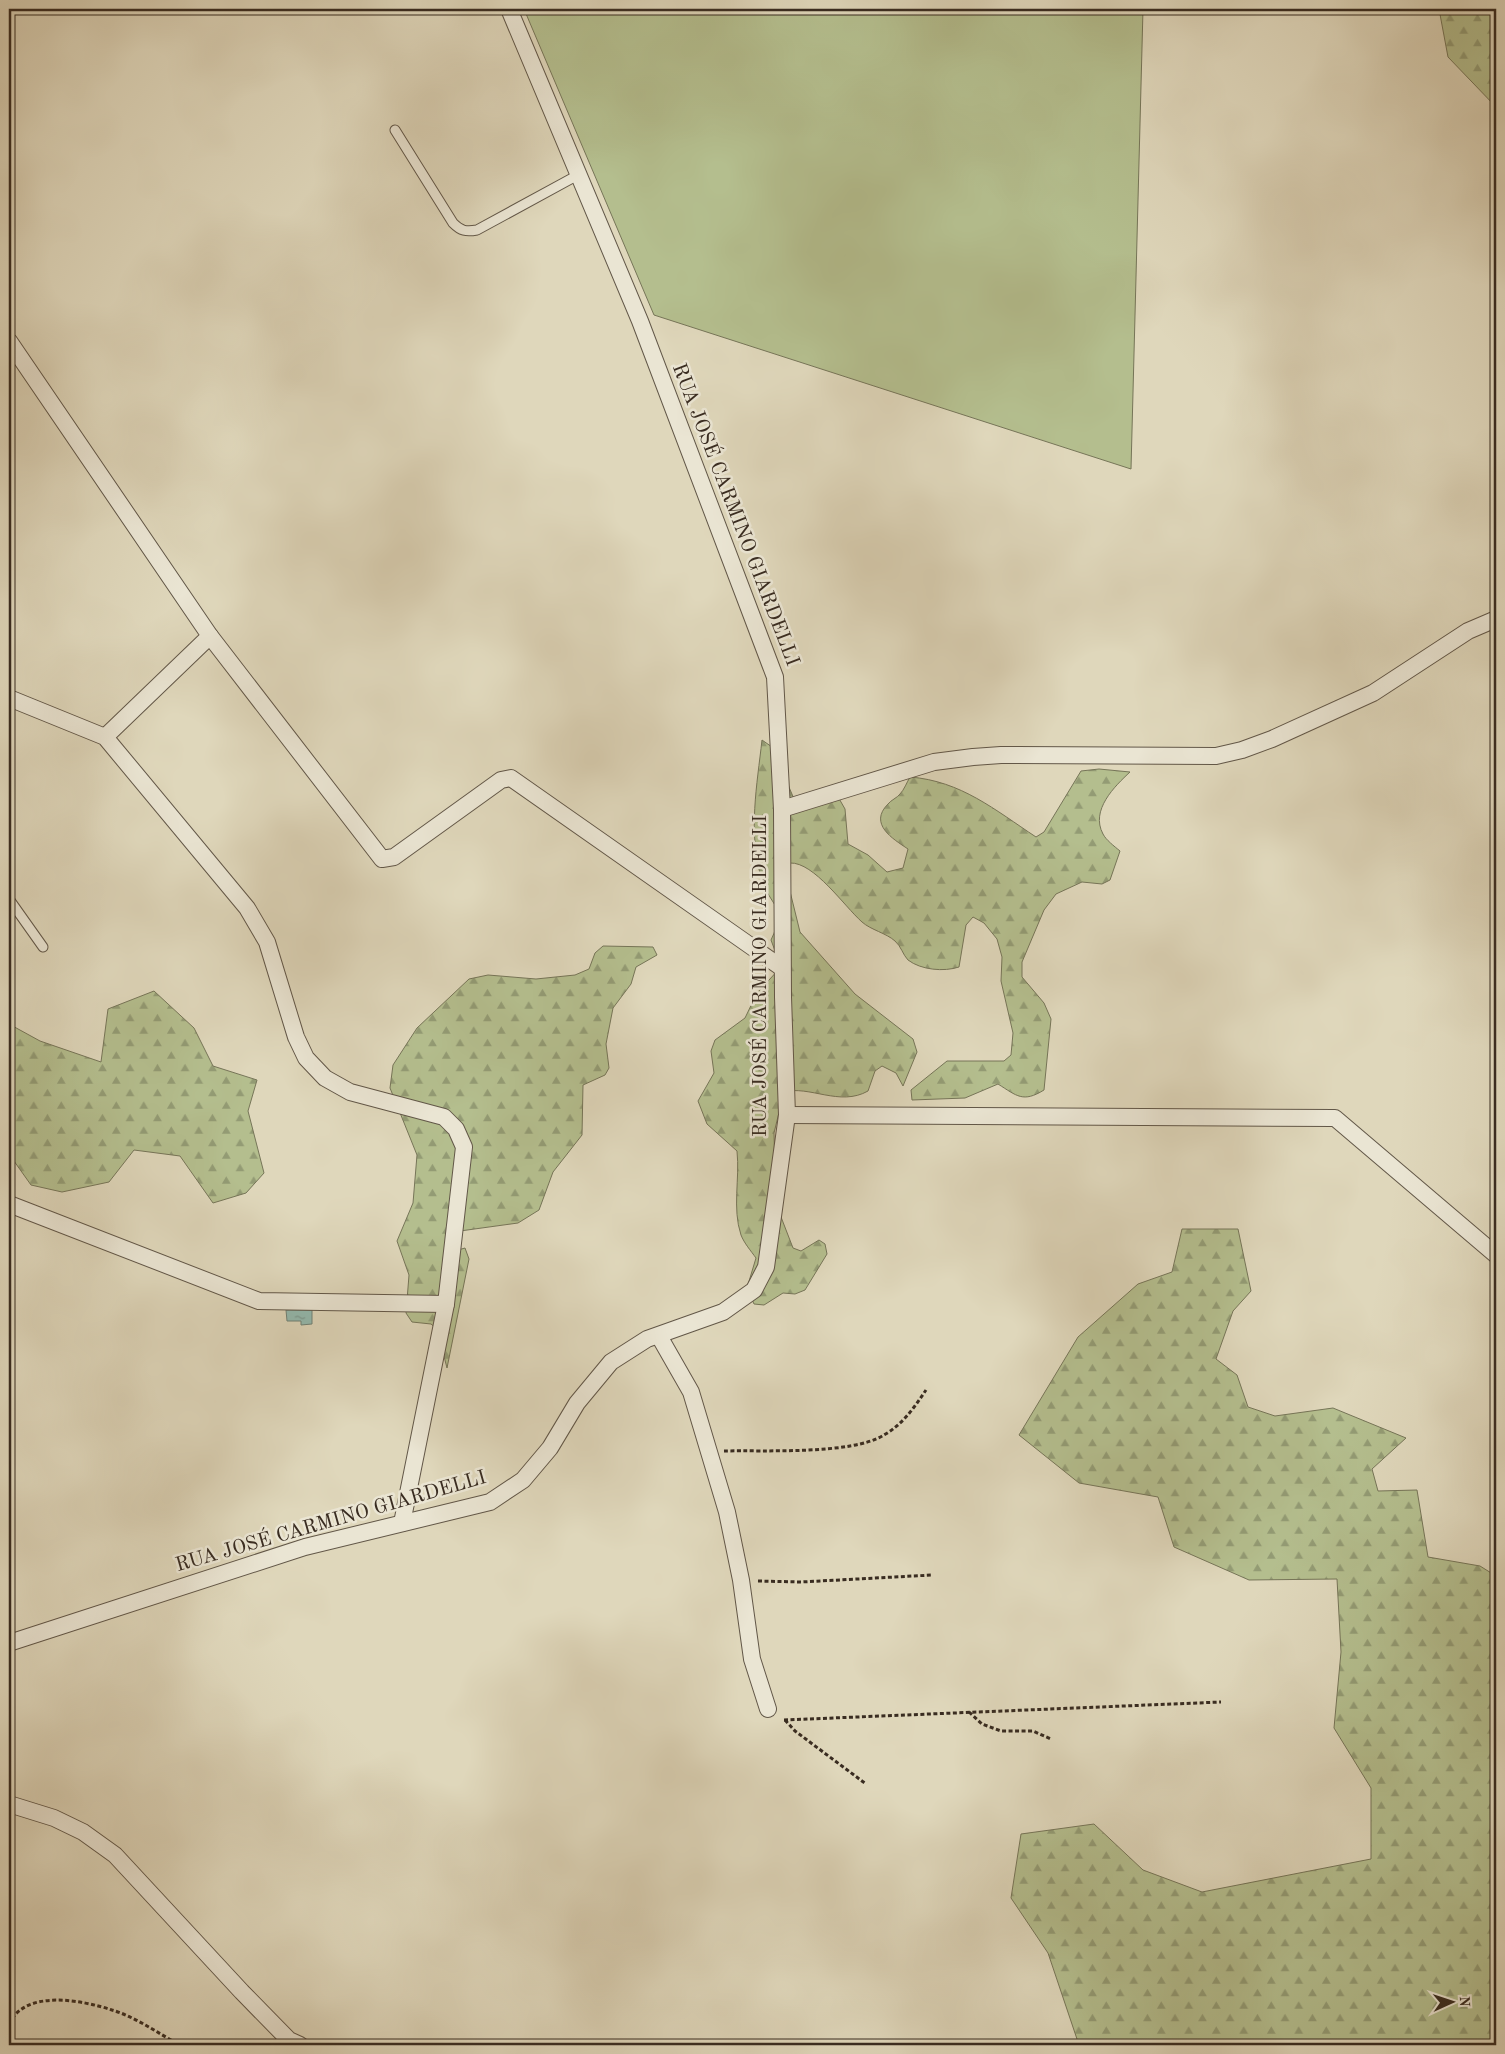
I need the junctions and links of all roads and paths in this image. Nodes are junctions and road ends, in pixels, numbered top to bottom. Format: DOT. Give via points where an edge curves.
graph roads {
  1 [pos="509,9"];
  2 [pos="395,130"];
  3 [pos="578,175"];
  4 [pos="12,352"];
  5 [pos="1496,619"];
  6 [pos="210,636"];
  7 [pos="9,698"];
  8 [pos="105,737"];
  9 [pos="782,809"];
  10 [pos="9,900"];
  11 [pos="43,947"];
  12 [pos="782,968"];
  13 [pos="787,1115"];
  14 [pos="9,1204"];
  15 [pos="1496,1255"];
  16 [pos="446,1304"];
  17 [pos="658,1336"];
  18 [pos="926,1390"];
  19 [pos="708,1452"];
  20 [pos="402,1523"];
  21 [pos="932,1575"];
  22 [pos="741,1580"];
  23 [pos="9,1643"];
  24 [pos="1221,1702"];
  25 [pos="768,1709"];
  26 [pos="968,1712"];
  27 [pos="784,1720"];
  28 [pos="1051,1739"];
  29 [pos="866,1784"];
  30 [pos="9,1804"];
  31 [pos="9,2024"];
  32 [pos="9,2039"];
  33 [pos="13,2045"];
  34 [pos="180,2045"];
  35 [pos="300,2045"];
  1 -- 3 [label="street, RUA JOSÉ CARMINO GIARDELLI"];
  2 -- 3 [label="lane" via="453,223 468,232"];
  3 -- 9 [label="street, RUA JOSÉ CARMINO GIARDELLI" via="640,321 773,670"];
  4 -- 6 [label="street"];
  5 -- 9 [label="street" via="1468,631 1373,693 1242,750 1216,756 1001,755 934,762"];
  6 -- 8 [label="street"];
  6 -- 12 [label="street" via="382,859 394,857 501,780 511,778"];
  7 -- 8 [label="street"];
  8 -- 16 [label="street" via="260,927 306,1058 325,1078 350,1092 444,1117 456,1129 464,1147"];
  9 -- 12 [label="street, RUA JOSÉ CARMINO GIARDELLI"];
  10 -- 11 [label="lane"];
  12 -- 13 [label="street, RUA JOSÉ CARMINO GIARDELLI"];
  13 -- 15 [label="street" via="1335,1118"];
  13 -- 17 [label="street, RUA JOSÉ CARMINO GIARDELLI" via="766,1267 754,1290 723,1312"];
  14 -- 16 [label="street" via="259,1301"];
  16 -- 20 [label="street"];
  17 -- 19 [label="street" via="691,1392"];
  17 -- 20 [label="street, RUA JOSÉ CARMINO GIARDELLI" via="611,1362 577,1403 550,1448 523,1480 490,1502"];
  18 -- 19 [label="path" via="907,1417 883,1436 847,1448"];
  19 -- 22 [label="street" via="727,1512"];
  20 -- 23 [label="street, RUA JOSÉ CARMINO GIARDELLI" via="304,1547"];
  21 -- 22 [label="path" via="801,1582"];
  22 -- 25 [label="street" via="752,1659"];
  24 -- 26 [label="path"];
  25 -- 27 [label="path"];
  26 -- 27 [label="path"];
  26 -- 28 [label="path" via="982,1724 1001,1731 1033,1731"];
  27 -- 29 [label="path" via="795,1732"];
  30 -- 35 [label="street" via="54,1818 83,1832 115,1856 242,1992 289,2040"];
  31 -- 34 [label="path" via="14,2014 30,2002 72,2002 114,2010"];
  32 -- 33 [label="path"];
}
